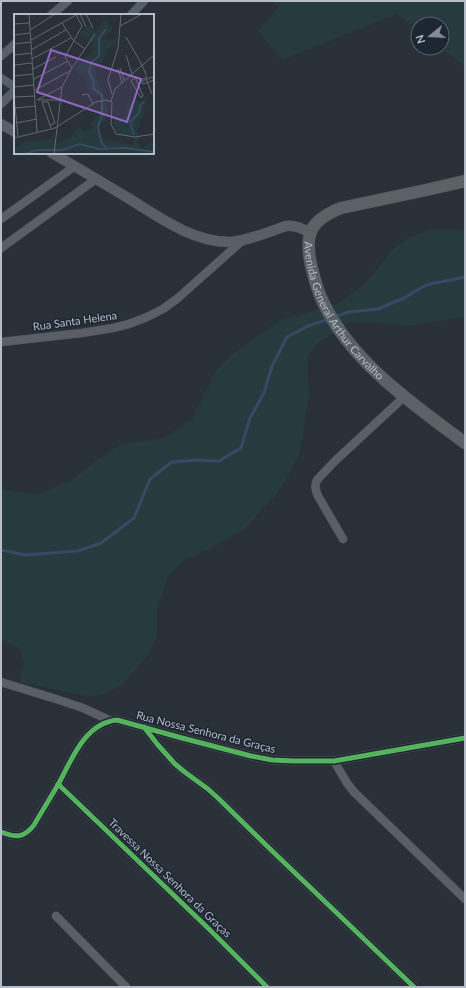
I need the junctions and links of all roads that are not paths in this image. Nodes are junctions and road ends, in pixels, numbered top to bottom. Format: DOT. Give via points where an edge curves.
graph roads {
  1 [pos="68,1"];
  2 [pos="144,1"];
  3 [pos="52,14"];
  4 [pos="132,14"];
  5 [pos="14,45"];
  6 [pos="1,56"];
  7 [pos="1,78"];
  8 [pos="14,87"];
  9 [pos="14,89"];
  10 [pos="1,104"];
  11 [pos="1,124"];
  12 [pos="14,131"];
  13 [pos="54,154"];
  14 [pos="74,166"];
  15 [pos="96,179"];
  16 [pos="465,181"];
  17 [pos="1,219"];
  18 [pos="310,233"];
  19 [pos="243,240"];
  20 [pos="1,248"];
  21 [pos="1,342"];
  22 [pos="404,397"];
  23 [pos="465,443"];
  24 [pos="343,539"];
  25 [pos="1,682"];
  26 [pos="111,721"];
  27 [pos="144,728"];
  28 [pos="465,738"];
  29 [pos="334,761"];
  30 [pos="58,784"];
  31 [pos="1,832"];
  32 [pos="465,900"];
  33 [pos="56,916"];
  34 [pos="126,987"];
  35 [pos="267,987"];
  36 [pos="414,987"];
  1 -- 3 [label="street"];
  2 -- 4 [label="street"];
  5 -- 6 [label="street"];
  7 -- 8 [label="street"];
  9 -- 10 [label="street"];
  11 -- 12 [label="street"];
  13 -- 14 [label="street"];
  14 -- 15 [label="street"];
  14 -- 17 [label="street"];
  15 -- 19 [label="street" via="168,223 192,234 219,241"];
  15 -- 20 [label="street"];
  16 -- 18 [label="main road, Avenida General Arthur Carvalho" via="341,208 320,218"];
  18 -- 19 [label="street" via="297,226 286,226"];
  18 -- 22 [label="main road, Avenida General Arthur Carvalho" via="308,242 312,271 328,312 344,336 375,372"];
  19 -- 21 [label="street, Rua Santa Helena" via="178,298 147,317 129,324 82,334"];
  22 -- 23 [label="main road, Avenida General Arthur Carvalho"];
  22 -- 24 [label="street" via="335,461 315,484 318,496"];
  25 -- 26 [label="street, Rua Nossa Senhora da Graças" via="56,698"];
  26 -- 27 [label="street, Rua Nossa Senhora da Graças" via="117,720"];
  26 -- 30 [label="street" via="88,734"];
  27 -- 29 [label="street, Rua Nossa Senhora da Graças" via="272,760"];
  27 -- 36 [label="street" via="175,764 219,799"];
  28 -- 29 [label="street, Rua Nossa Senhora da Graças"];
  29 -- 32 [label="street" via="354,792"];
  30 -- 31 [label="street" via="29,831 15,836"];
  30 -- 35 [label="street, Travessa Nossa Senhora da Graças"];
  33 -- 34 [label="street"];
}
